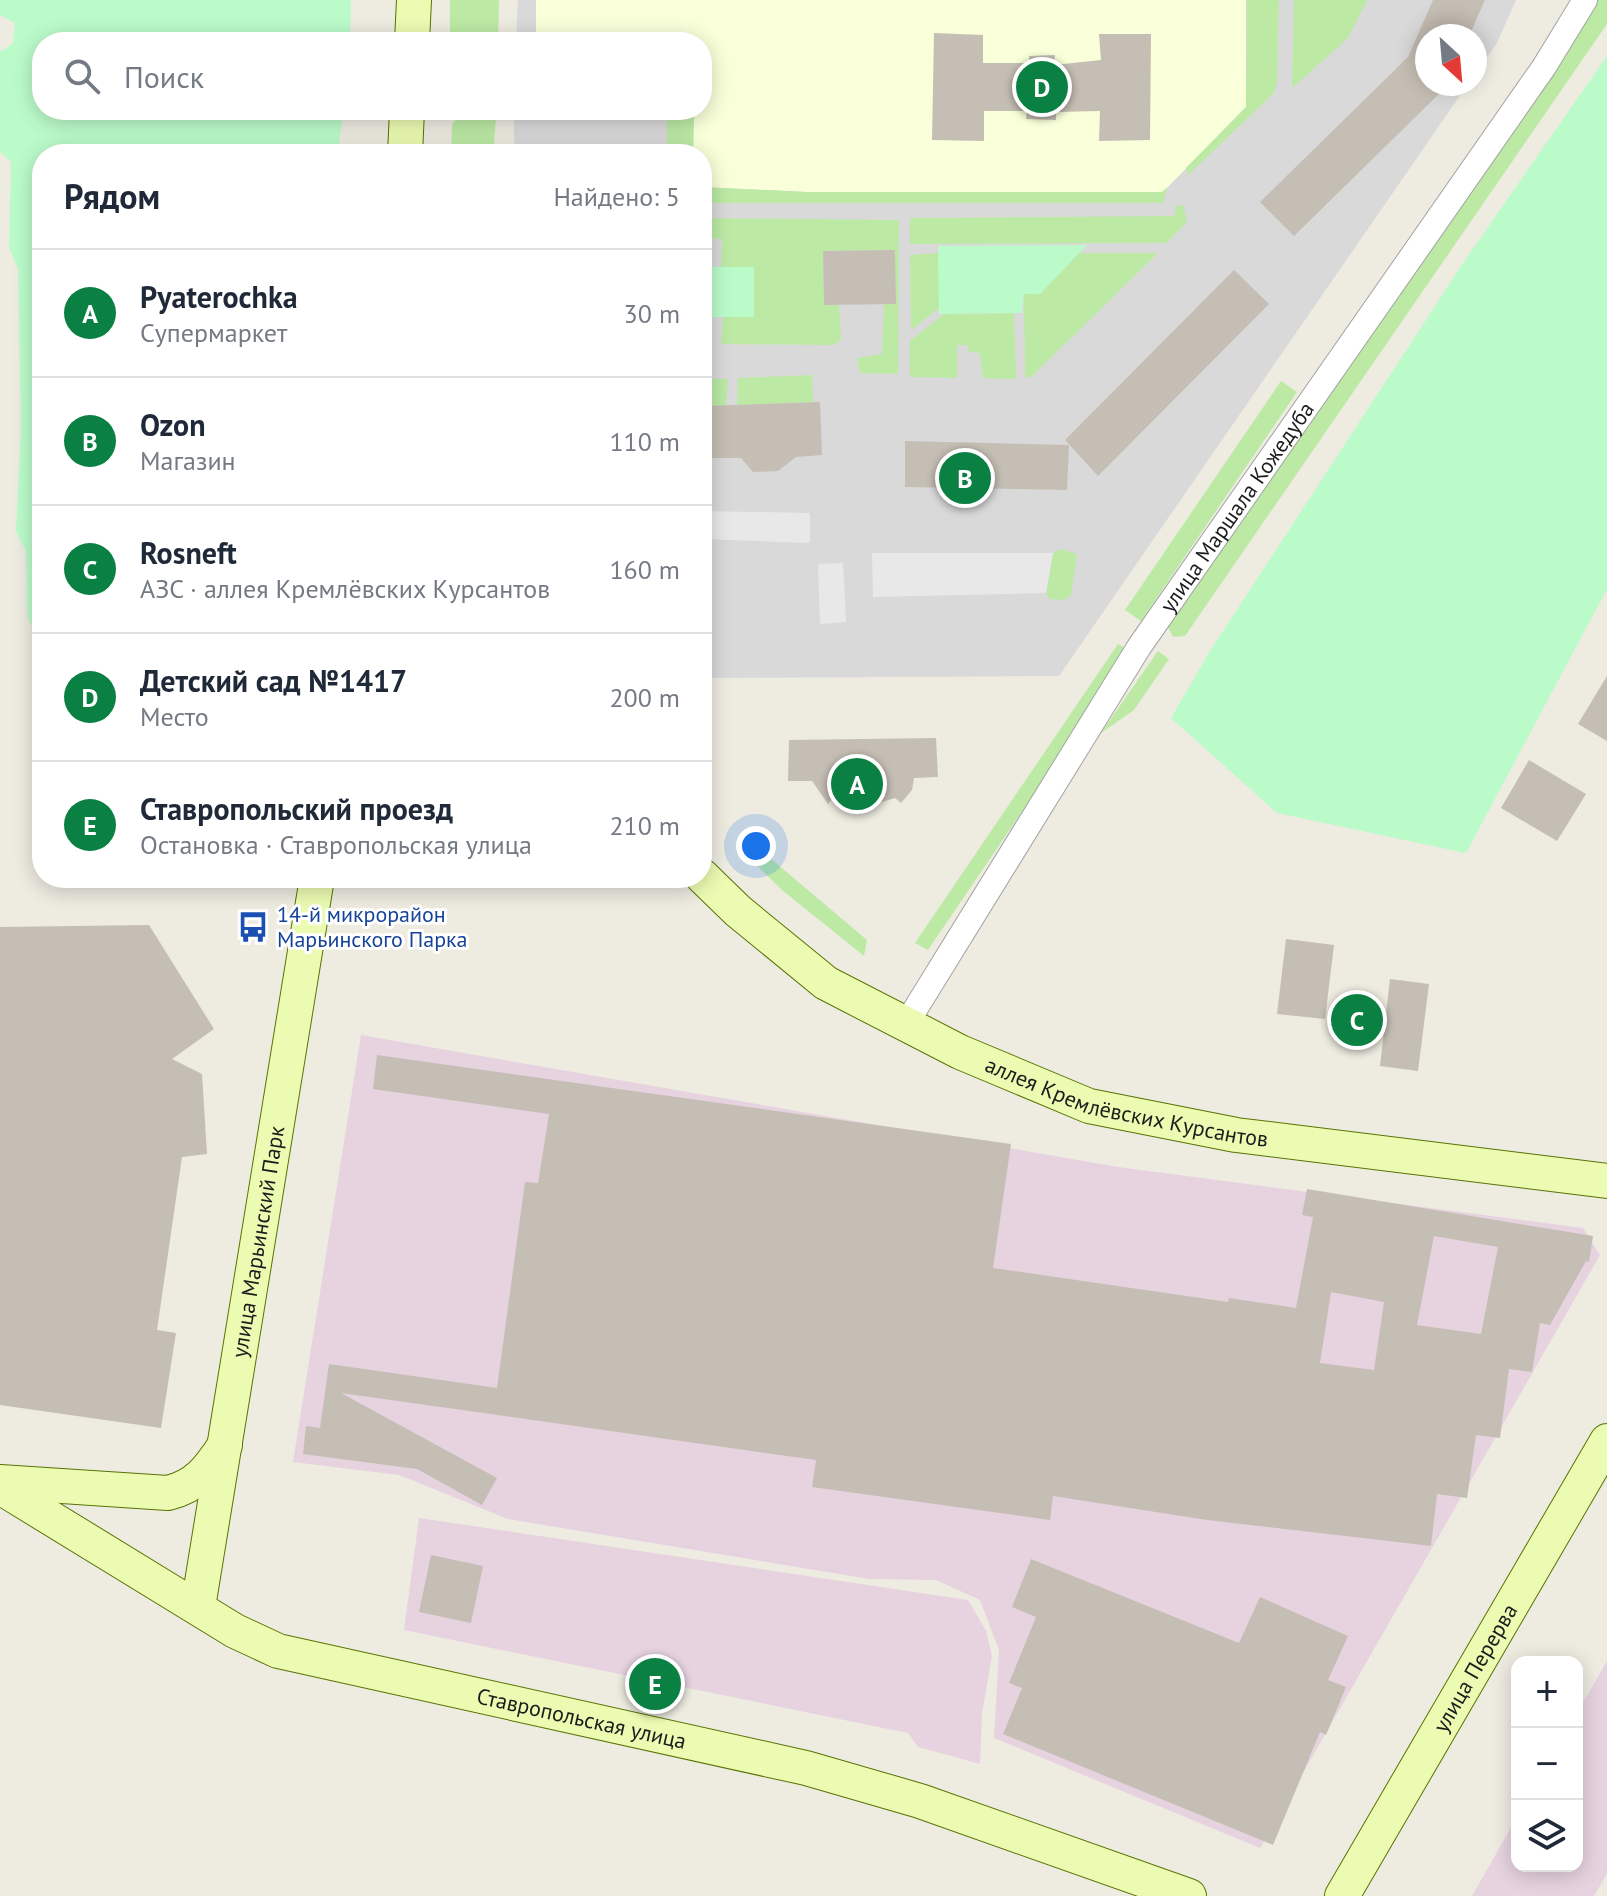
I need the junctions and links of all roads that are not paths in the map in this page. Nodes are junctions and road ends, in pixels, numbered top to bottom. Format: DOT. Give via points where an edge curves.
graph roads {
  1 [pos="414,0"];
  2 [pos="1585,0"];
  3 [pos="412,32"];
  4 [pos="407,120"];
  5 [pos="405,144"];
  6 [pos="712,886"];
  7 [pos="315,888"];
  8 [pos="906,1024"];
  9 [pos="1607,1181"];
  10 [pos="228,1441"];
  11 [pos="1607,1441"];
  12 [pos="0,1484"];
  13 [pos="198,1607"];
  14 [pos="1189,1896"];
  15 [pos="1342,1896"];
  1 -- 3 [label="street"];
  2 -- 8 [label="street, улица Маршала Кожедуба" via="1544,67 1139,647"];
  4 -- 5 [label="street"];
  6 -- 8 [label="street, аллея Кремлёвских Курсантов" via="826,983"];
  7 -- 10 [label="street, улица Марьинский Парк"];
  8 -- 9 [label="street, аллея Кремлёвских Курсантов" via="1089,1106 1236,1135"];
  10 -- 12 [label="street" via="205,1475 186,1489 168,1493"];
  10 -- 13 [label="street, улица Марьинский Парк"];
  11 -- 15 [label="street, улица Перерва"];
  12 -- 13 [label="street, Ставропольская улица"];
  13 -- 14 [label="street, Ставропольская улица" via="278,1651 806,1768 920,1801"];
}
